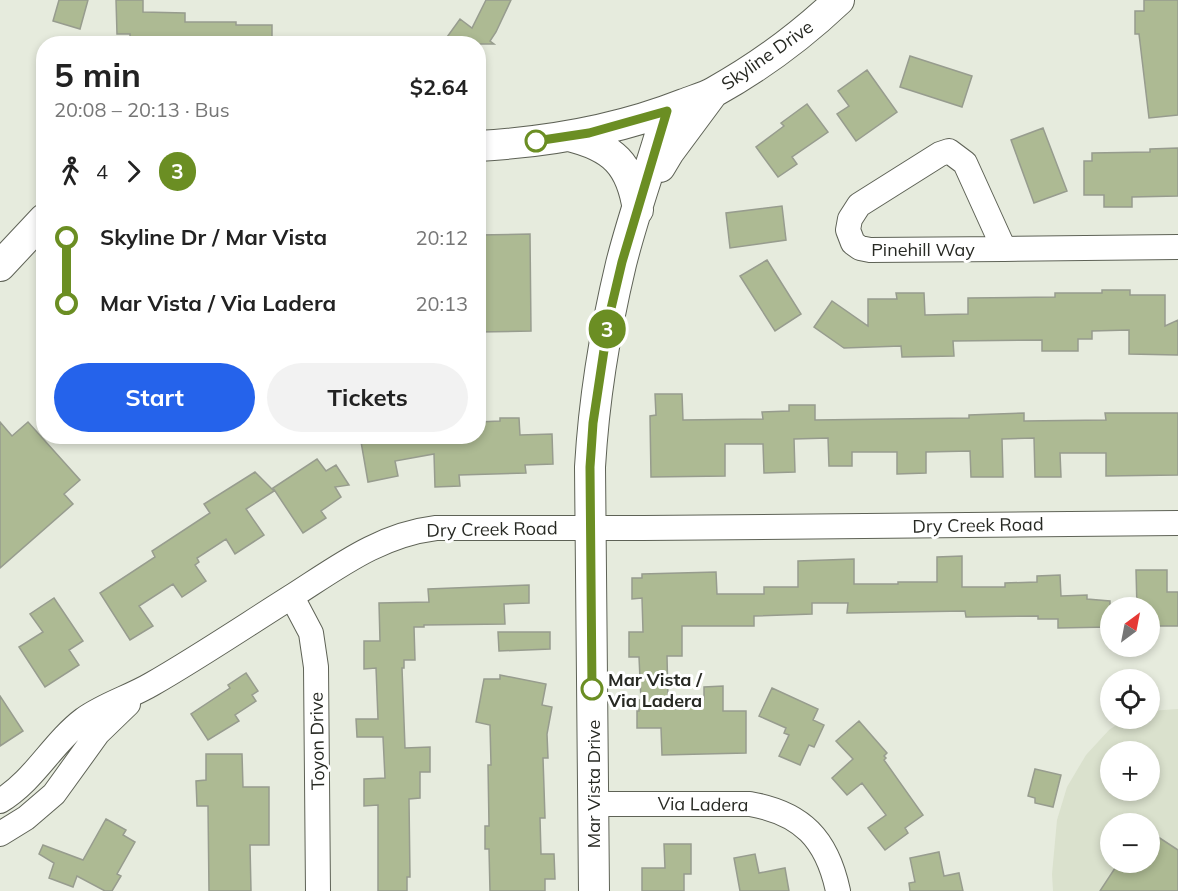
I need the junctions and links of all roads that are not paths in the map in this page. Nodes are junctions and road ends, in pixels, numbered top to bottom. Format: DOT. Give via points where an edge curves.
graph roads {
  1 [pos="839,0"];
  2 [pos="712,94"];
  3 [pos="667,111"];
  4 [pos="569,136"];
  5 [pos="486,145"];
  6 [pos="638,210"];
  7 [pos="36,228"];
  8 [pos="1178,247"];
  9 [pos="1004,249"];
  10 [pos="0,266"];
  11 [pos="1178,523"];
  12 [pos="591,528"];
  13 [pos="291,597"];
  14 [pos="150,685"];
  15 [pos="0,801"];
  16 [pos="594,804"];
  17 [pos="0,834"];
  18 [pos="318,891"];
  19 [pos="594,891"];
  20 [pos="838,891"];
  1 -- 2 [label="street, Skyline Drive" via="781,48"];
  2 -- 3 [label="street, Skyline Drive"];
  2 -- 6 [label="street" via="669,152"];
  3 -- 4 [label="street, Skyline Drive"];
  3 -- 6 [label="street, Mar Vista Drive"];
  4 -- 5 [label="street, Skyline Drive"];
  4 -- 6 [label="street" via="595,143 627,171 635,188"];
  6 -- 12 [label="street, Mar Vista Drive" via="609,317 599,375 592,434"];
  7 -- 10 [label="street"];
  8 -- 9 [label="street, Pinehill Way"];
  9 -- 9 [label="street, Pinehill Way" via="870,250 853,243 848,230 859,205 949,151 965,163"];
  11 -- 12 [label="street, Dry Creek Road"];
  12 -- 13 [label="street, Dry Creek Road" via="416,530 379,543"];
  12 -- 16 [label="street, Mar Vista Drive"];
  13 -- 14 [label="street, Dry Creek Road"];
  13 -- 18 [label="street, Toyon Drive" via="310,633 316,667"];
  14 -- 15 [label="street, Dry Creek Road" via="85,718 16,792"];
  14 -- 17 [label="street" via="98,733 54,794"];
  16 -- 19 [label="street, Mar Vista Drive"];
  16 -- 20 [label="street, Via Ladera" via="772,807 790,815 818,840"];
}
